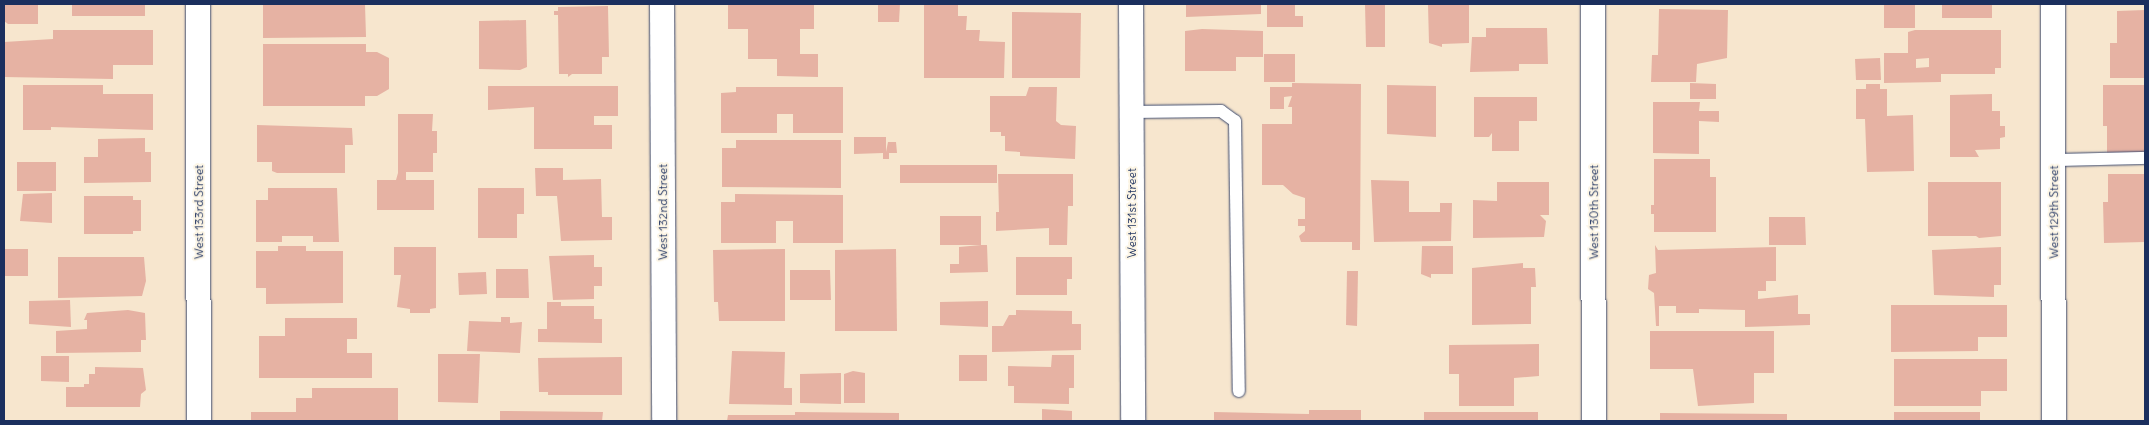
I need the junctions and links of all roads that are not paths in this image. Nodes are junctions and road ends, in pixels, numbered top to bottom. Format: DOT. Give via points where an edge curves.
graph roads {
  1 [pos="198,4"];
  2 [pos="662,4"];
  3 [pos="1131,4"];
  4 [pos="1593,4"];
  5 [pos="2053,4"];
  6 [pos="1131,112"];
  7 [pos="2145,158"];
  8 [pos="2054,160"];
  9 [pos="1239,390"];
  10 [pos="199,421"];
  11 [pos="664,421"];
  12 [pos="1133,421"];
  13 [pos="1594,421"];
  14 [pos="2054,421"];
  1 -- 10 [label="street, West 133rd Street"];
  2 -- 11 [label="street, West 132nd Street"];
  3 -- 6 [label="street, West 131st Street"];
  4 -- 13 [label="street, West 130th Street"];
  5 -- 8 [label="street, West 129th Street"];
  6 -- 9 [label="lane" via="1221,111 1235,121"];
  6 -- 12 [label="street, West 131st Street"];
  7 -- 8 [label="lane"];
  8 -- 14 [label="street, West 129th Street"];
}
